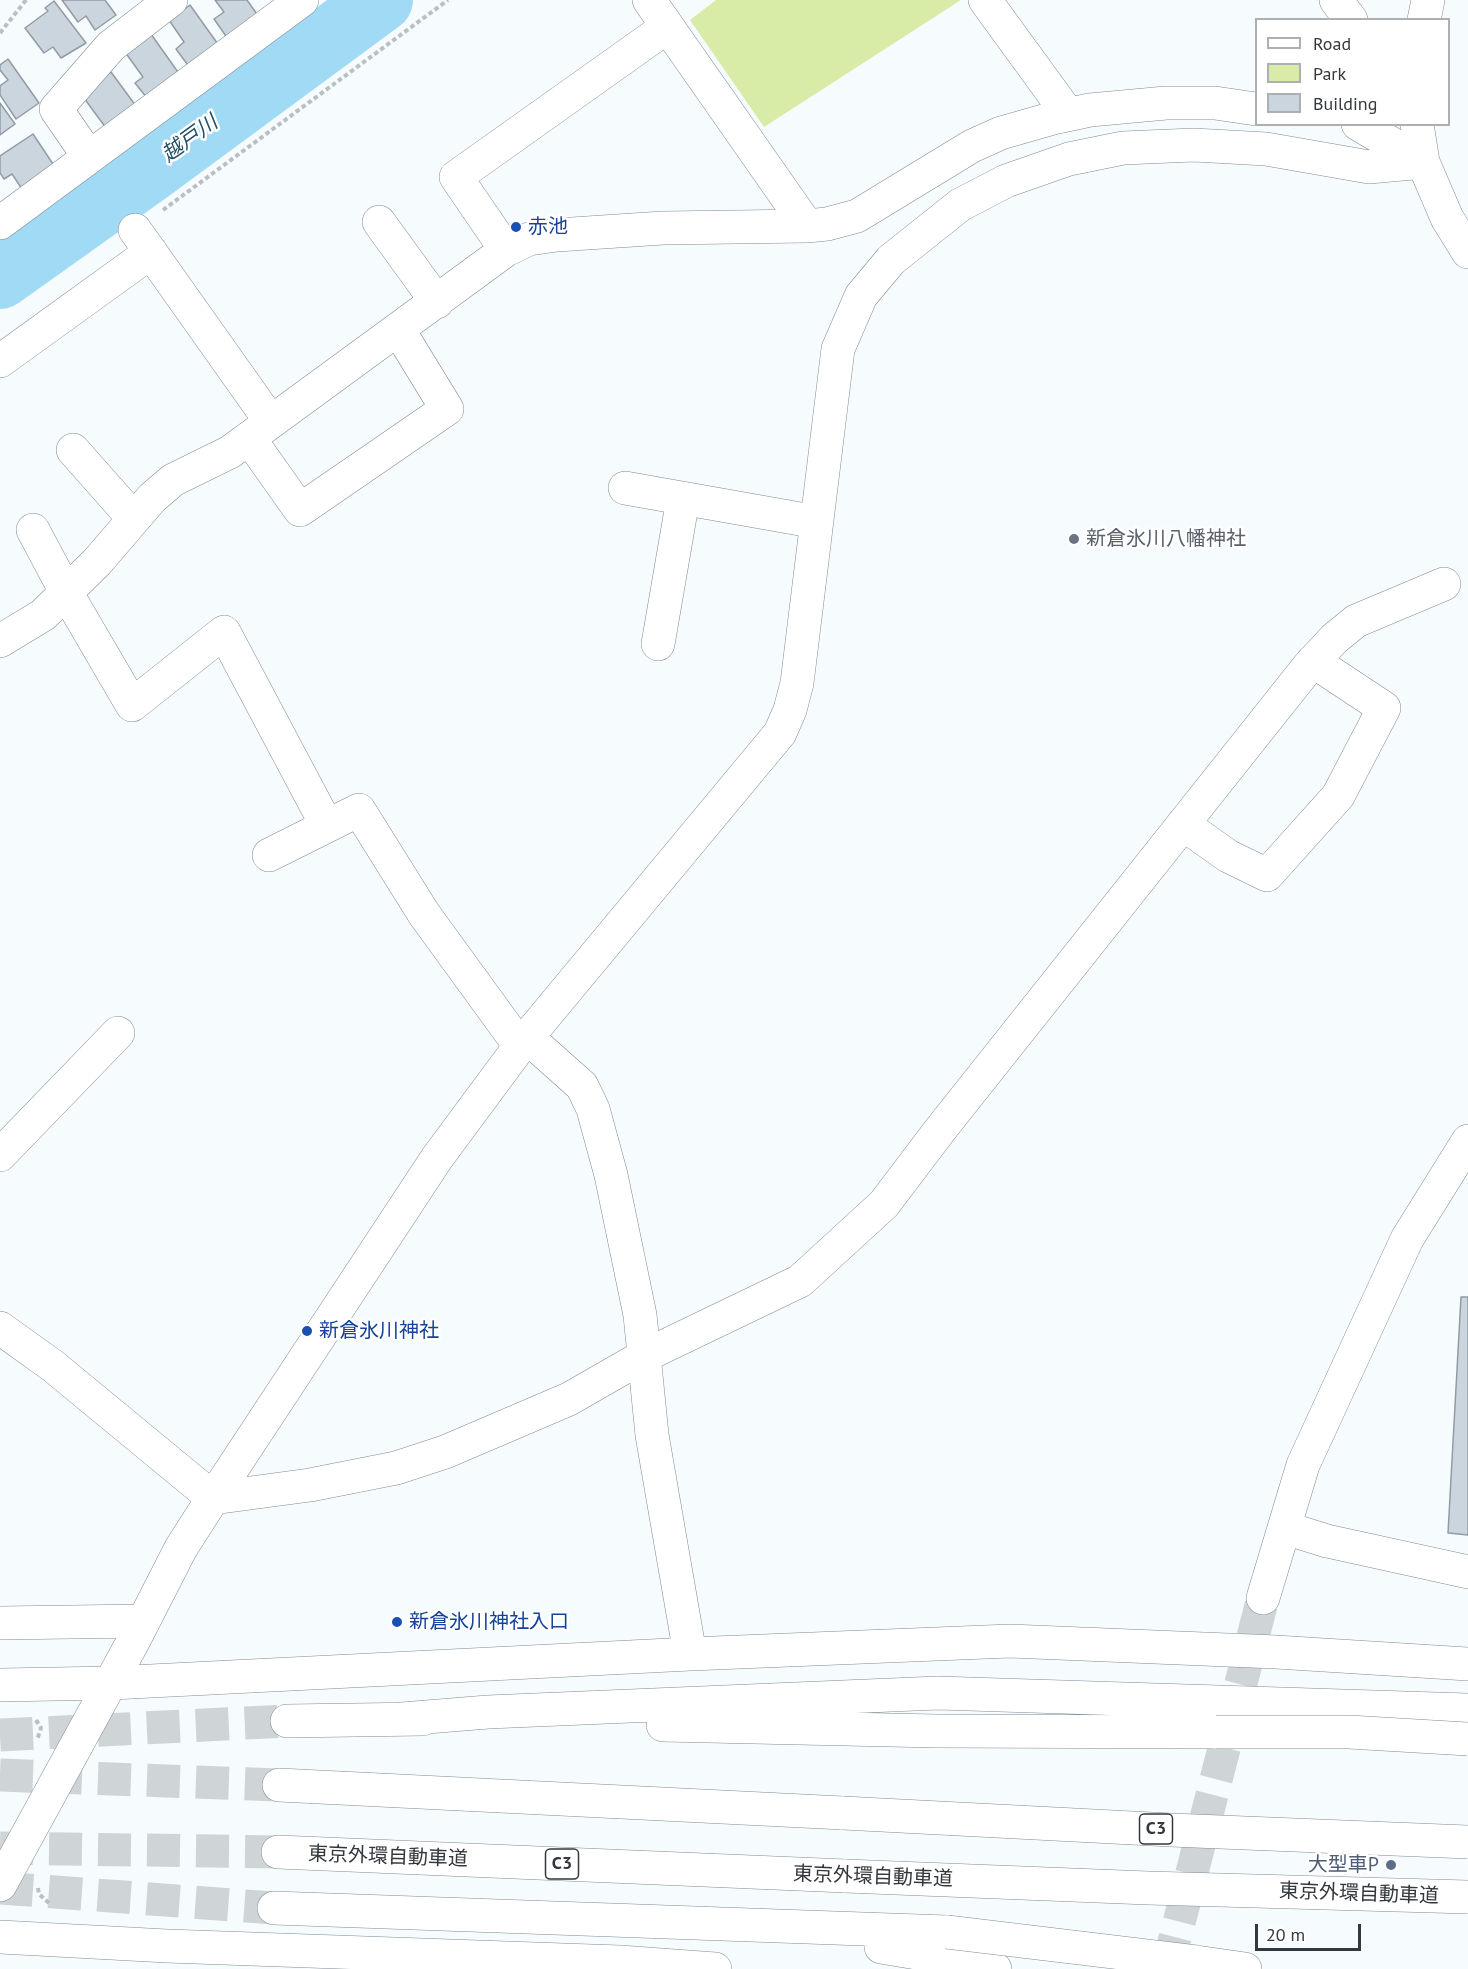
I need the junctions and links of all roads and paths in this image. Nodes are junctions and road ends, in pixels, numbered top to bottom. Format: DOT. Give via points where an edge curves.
graph roads {
  1 [pos="26,0"];
  2 [pos="171,0"];
  3 [pos="302,0"];
  4 [pos="448,0"];
  5 [pos="649,0"];
  6 [pos="986,0"];
  7 [pos="1336,0"];
  8 [pos="1428,0"];
  9 [pos="1349,18"];
  10 [pos="1424,18"];
  11 [pos="668,27"];
  12 [pos="0,33"];
  13 [pos="1255,109"];
  14 [pos="1068,114"];
  15 [pos="1361,126"];
  16 [pos="1417,126"];
  17 [pos="89,157"];
  18 [pos="1423,162"];
  19 [pos="379,222"];
  20 [pos="0,223"];
  21 [pos="807,226"];
  22 [pos="143,241"];
  23 [pos="506,250"];
  24 [pos="1468,252"];
  25 [pos="436,302"];
  26 [pos="399,329"];
  27 [pos="0,362"];
  28 [pos="260,430"];
  29 [pos="73,450"];
  30 [pos="625,488"];
  31 [pos="683,499"];
  32 [pos="134,519"];
  33 [pos="817,522"];
  34 [pos="33,530"];
  35 [pos="1444,584"];
  36 [pos="66,592"];
  37 [pos="0,641"];
  38 [pos="658,644"];
  39 [pos="1313,662"];
  40 [pos="1183,824"];
  41 [pos="327,826"];
  42 [pos="269,855"];
  43 [pos="118,1033"];
  44 [pos="524,1041"];
  45 [pos="1468,1142"];
  46 [pos="0,1155"];
  47 [pos="0,1328"];
  48 [pos="644,1356"];
  49 [pos="213,1498"];
  50 [pos="1285,1528"];
  51 [pos="1468,1572"];
  52 [pos="1263,1598"];
  53 [pos="143,1621"];
  54 [pos="0,1623"];
  55 [pos="690,1654"];
  56 [pos="1468,1664"];
  57 [pos="111,1683"];
  58 [pos="0,1685"];
  59 [pos="1468,1710"];
  60 [pos="31,1715"];
  61 [pos="402,1719"];
  62 [pos="287,1721"];
  63 [pos="1468,1739"];
  64 [pos="32,1748"];
  65 [pos="279,1785"];
  66 [pos="1468,1842"];
  67 [pos="278,1852"];
  68 [pos="39,1884"];
  69 [pos="0,1885"];
  70 [pos="1468,1897"];
  71 [pos="53,1904"];
  72 [pos="274,1908"];
  73 [pos="712,1923"];
  74 [pos="0,1937"];
  75 [pos="162,1957"];
  76 [pos="715,1969"];
  77 [pos="995,1969"];
  78 [pos="1245,1969"];
  1 -- 12 [label="path"];
  2 -- 17 [label="main road" via="111,46 56,110"];
  3 -- 17 [label="main road"];
  4 -- 22 [label="path"];
  5 -- 11 [label="main road"];
  6 -- 14 [label="main road"];
  7 -- 9 [label="main road"];
  8 -- 10 [label="main road"];
  11 -- 21 [label="main road"];
  11 -- 23 [label="main road" via="456,177"];
  13 -- 14 [label="main road" via="1215,102 1166,103"];
  14 -- 21 [label="main road" via="1001,133 972,146 857,216"];
  15 -- 18 [label="main road"];
  16 -- 18 [label="main road"];
  17 -- 20 [label="main road"];
  18 -- 24 [label="main road" via="1447,218"];
  18 -- 33 [label="main road" via="1369,167 1266,149 1194,145 1123,148 1048,166 960,205 891,260 861,296 838,349"];
  19 -- 25 [label="main road"];
  21 -- 23 [label="main road" via="663,228 556,235 529,239"];
  22 -- 27 [label="main road"];
  22 -- 28 [label="main road"];
  23 -- 25 [label="main road"];
  25 -- 26 [label="main road"];
  26 -- 28 [label="main road"];
  26 -- 28 [label="main road" via="447,409 300,510"];
  28 -- 32 [label="main road" via="230,452 173,480"];
  29 -- 32 [label="main road"];
  30 -- 31 [label="main road"];
  31 -- 33 [label="main road"];
  31 -- 38 [label="main road"];
  32 -- 36 [label="main road"];
  33 -- 44 [label="main road" via="797,683 780,733"];
  34 -- 36 [label="main road"];
  35 -- 39 [label="main road" via="1356,621"];
  36 -- 37 [label="main road" via="43,615"];
  36 -- 41 [label="main road" via="132,705 224,632"];
  39 -- 40 [label="main road"];
  39 -- 40 [label="main road" via="1384,708 1338,796 1267,875 1228,856"];
  40 -- 48 [label="main road" via="884,1204 800,1281"];
  41 -- 42 [label="main road"];
  41 -- 44 [label="main road" via="359,810 424,914"];
  43 -- 46 [label="main road"];
  44 -- 48 [label="main road" via="582,1086 592,1109 636,1291"];
  44 -- 49 [label="main road" via="437,1158"];
  45 -- 50 [label="main road" via="1407,1239 1303,1465"];
  47 -- 49 [label="main road" via="53,1366"];
  48 -- 49 [label="main road" via="569,1399 445,1452 396,1468 321,1483"];
  48 -- 55 [label="main road" via="652,1435"];
  49 -- 53 [label="main road"];
  50 -- 51 [label="main road"];
  50 -- 52 [label="main road"];
  53 -- 54 [label="main road"];
  53 -- 57 [label="main road"];
  55 -- 56 [label="main road" via="1010,1641"];
  55 -- 57 [label="main road"];
  57 -- 58 [label="main road"];
  57 -- 69 [label="main road"];
  59 -- 61 [label="main road" via="938,1693"];
  60 -- 64 [label="path" via="41,1728"];
  61 -- 62 [label="main road"];
  61 -- 63 [label="main road, bridge" via="936,1731 1349,1732"];
  65 -- 66 [label="main road, C3, bridge"];
  67 -- 70 [label="main road, 東京外環自動車道 / C3, bridge" via="1148,1888"];
  68 -- 71 [label="path" via="39,1894"];
  72 -- 73 [label="main road"];
  73 -- 77 [label="main road" via="841,1940"];
  73 -- 78 [label="main road, bridge" via="947,1932"];
  74 -- 75 [label="main road"];
  75 -- 76 [label="main road" via="620,1962"];
}
